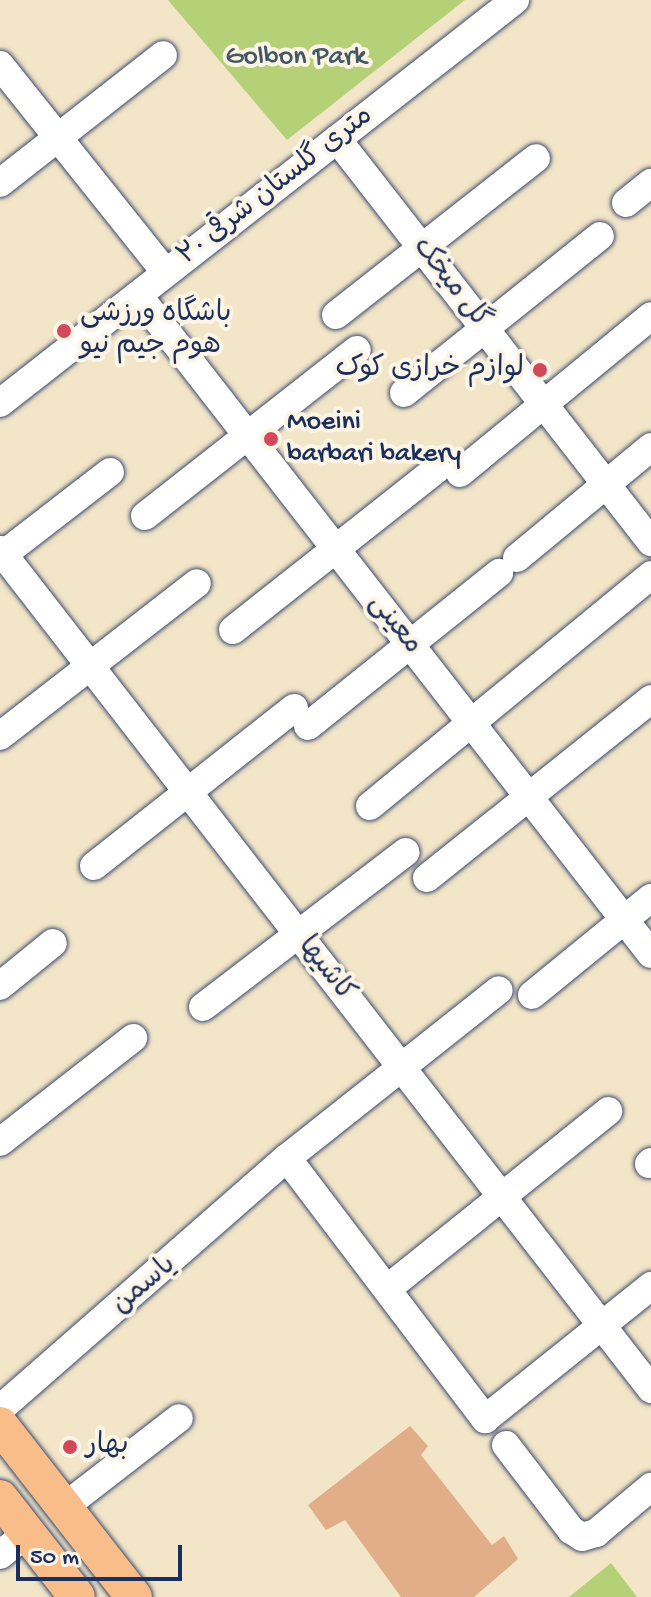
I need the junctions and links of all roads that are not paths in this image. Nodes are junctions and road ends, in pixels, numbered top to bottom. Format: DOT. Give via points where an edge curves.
graph roads {
  1 [pos="515,0"];
  2 [pos="163,55"];
  3 [pos="0,65"];
  4 [pos="58,137"];
  5 [pos="337,139"];
  6 [pos="536,158"];
  7 [pos="0,183"];
  8 [pos="651,183"];
  9 [pos="626,203"];
  10 [pos="600,236"];
  11 [pos="422,248"];
  12 [pos="166,273"];
  13 [pos="138,295"];
  14 [pos="336,315"];
  15 [pos="651,316"];
  16 [pos="485,328"];
  17 [pos="357,350"];
  18 [pos="404,393"];
  19 [pos="0,403"];
  20 [pos="544,405"];
  21 [pos="247,436"];
  22 [pos="651,447"];
  23 [pos="110,472"];
  24 [pos="605,483"];
  25 [pos="145,516"];
  26 [pos="651,542"];
  27 [pos="336,550"];
  28 [pos="1,554"];
  29 [pos="651,575"];
  30 [pos="197,583"];
  31 [pos="233,630"];
  32 [pos="408,643"];
  33 [pos="90,666"];
  34 [pos="651,699"];
  35 [pos="472,725"];
  36 [pos="0,736"];
  37 [pos="186,790"];
  38 [pos="529,798"];
  39 [pos="370,806"];
  40 [pos="406,852"];
  41 [pos="94,866"];
  42 [pos="427,878"];
  43 [pos="651,898"];
  44 [pos="624,920"];
  45 [pos="298,934"];
  46 [pos="53,943"];
  47 [pos="651,954"];
  48 [pos="0,986"];
  49 [pos="499,990"];
  50 [pos="532,995"];
  51 [pos="203,1007"];
  52 [pos="133,1038"];
  53 [pos="401,1068"];
  54 [pos="608,1111"];
  55 [pos="0,1142"];
  56 [pos="287,1158"];
  57 [pos="501,1196"];
  58 [pos="651,1286"];
  59 [pos="387,1289"];
  60 [pos="602,1326"];
  61 [pos="651,1389"];
  62 [pos="0,1409"];
  63 [pos="179,1418"];
  64 [pos="0,1425"];
  65 [pos="506,1445"];
  66 [pos="651,1487"];
  67 [pos="0,1498"];
  68 [pos="64,1507"];
  69 [pos="14,1544"];
  70 [pos="77,1597"];
  71 [pos="134,1597"];
  1 -- 5 [label="street, ۲۰ متری گلستان شرقی"];
  2 -- 4 [label="street"];
  3 -- 4 [label="street"];
  4 -- 7 [label="street"];
  4 -- 12 [label="street"];
  5 -- 11 [label="street, گل میخک"];
  5 -- 12 [label="street, ۲۰ متری گلستان شرقی"];
  6 -- 11 [label="street"];
  8 -- 9 [label="street"];
  10 -- 16 [label="street"];
  11 -- 14 [label="street"];
  11 -- 16 [label="street, گل میخک"];
  12 -- 13 [label="street, ۲۰ متری گلستان شرقی"];
  13 -- 19 [label="street, ۲۰ متری گلستان شرقی"];
  13 -- 21 [label="street, معینی"];
  15 -- 20 [label="street"];
  16 -- 18 [label="street"];
  16 -- 20 [label="street, گل میخک"];
  17 -- 21 [label="street"];
  20 -- 24 [label="street, گل میخک"];
  20 -- 27 [label="street"];
  21 -- 25 [label="street"];
  21 -- 27 [label="street, معینی"];
  22 -- 24 [label="street"];
  23 -- 28 [label="street"];
  24 -- 26 [label="street, گل میخک"];
  24 -- 32 [label="street"];
  27 -- 31 [label="street"];
  27 -- 32 [label="street, معینی"];
  28 -- 33 [label="street, کاشیها"];
  29 -- 35 [label="street"];
  30 -- 33 [label="street"];
  32 -- 35 [label="street, معینی"];
  32 -- 37 [label="street"];
  33 -- 36 [label="street"];
  33 -- 37 [label="street, کاشیها"];
  34 -- 38 [label="street"];
  35 -- 38 [label="street, معینی"];
  35 -- 39 [label="street"];
  37 -- 41 [label="street"];
  37 -- 45 [label="street, کاشیها"];
  38 -- 42 [label="street"];
  38 -- 44 [label="street, معینی"];
  40 -- 45 [label="street"];
  43 -- 44 [label="street"];
  44 -- 47 [label="street, معینی"];
  44 -- 50 [label="street"];
  45 -- 51 [label="street"];
  45 -- 53 [label="street, کاشیها"];
  46 -- 48 [label="street"];
  49 -- 53 [label="street, یاسمن"];
  52 -- 55 [label="street"];
  53 -- 56 [label="street, یاسمن"];
  53 -- 57 [label="street, کاشیها"];
  54 -- 57 [label="street"];
  56 -- 59 [label="street"];
  56 -- 62 [label="street, یاسمن"];
  57 -- 59 [label="street"];
  57 -- 60 [label="street, کاشیها"];
  58 -- 60 [label="street"];
  59 -- 60 [label="street" via="485,1419"];
  60 -- 61 [label="street, کاشیها"];
  63 -- 68 [label="street"];
  64 -- 68 [label="main road"];
  65 -- 66 [label="street" via="571,1530 582,1537 596,1533"];
  67 -- 69 [label="main road"];
  68 -- 71 [label="main road"];
  69 -- 70 [label="main road"];
}
